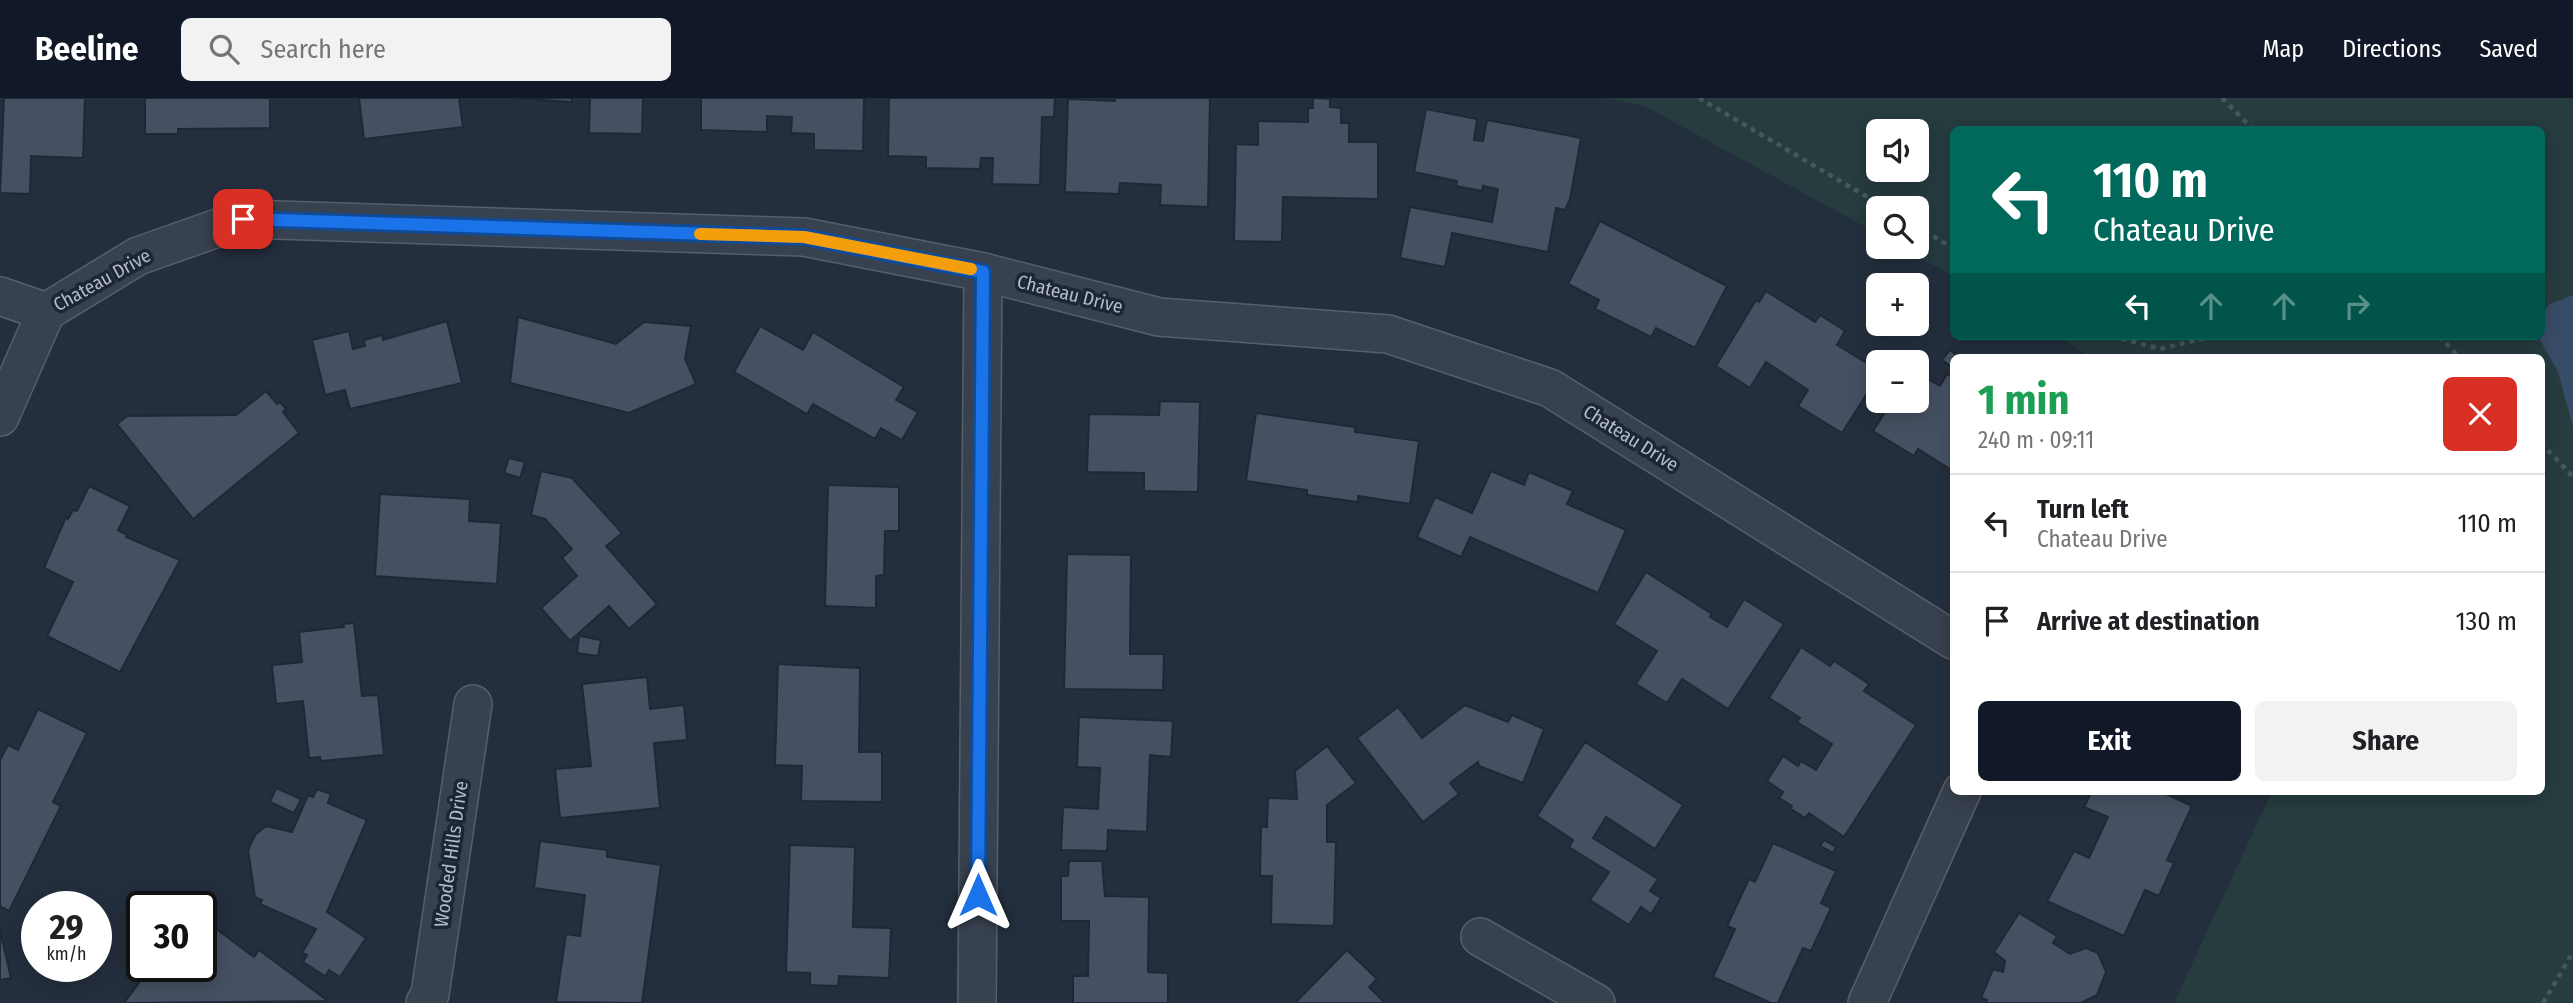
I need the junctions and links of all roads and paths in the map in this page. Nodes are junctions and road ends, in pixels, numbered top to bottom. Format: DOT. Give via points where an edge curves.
graph roads {
  1 [pos="1699,98"];
  2 [pos="2222,98"];
  3 [pos="2250,126"];
  4 [pos="1866,196"];
  5 [pos="1929,234"];
  6 [pos="1950,246"];
  7 [pos="983,272"];
  8 [pos="0,296"];
  9 [pos="46,312"];
  10 [pos="2127,340"];
  11 [pos="2197,340"];
  12 [pos="2444,340"];
  13 [pos="2456,354"];
  14 [pos="0,417"];
  15 [pos="2545,447"];
  16 [pos="2573,477"];
  17 [pos="1950,638"];
  18 [pos="473,704"];
  19 [pos="1960,795"];
  20 [pos="1480,937"];
  21 [pos="2573,952"];
  22 [pos="425,1003"];
  23 [pos="977,1003"];
  24 [pos="1595,1003"];
  25 [pos="1867,1003"];
  26 [pos="2543,1003"];
  1 -- 4 [label="path"];
  2 -- 3 [label="path"];
  5 -- 6 [label="path"];
  7 -- 9 [label="street, Chateau Drive" via="804,237 243,219 138,256"];
  7 -- 17 [label="street, Chateau Drive" via="1159,317 1388,334 1550,388"];
  7 -- 23 [label="street"];
  8 -- 9 [label="street, Chateau Drive"];
  9 -- 14 [label="street, Chateau Drive"];
  10 -- 11 [label="path" via="2160,349"];
  12 -- 13 [label="path"];
  15 -- 16 [label="path"];
  18 -- 22 [label="street, Wooded Hills Drive" via="430,994"];
  19 -- 25 [label="street"];
  20 -- 24 [label="street"];
  21 -- 26 [label="path"];
}
